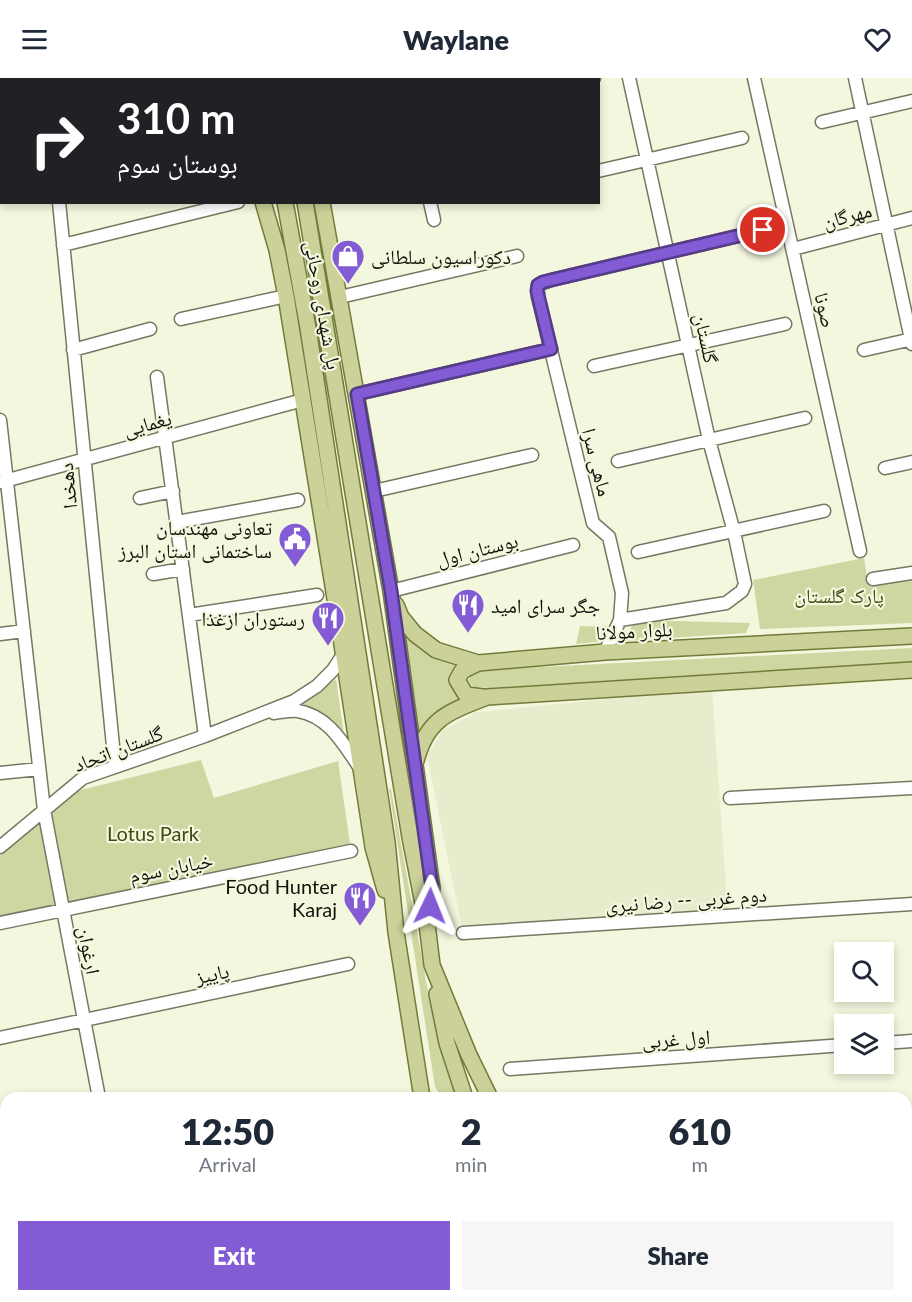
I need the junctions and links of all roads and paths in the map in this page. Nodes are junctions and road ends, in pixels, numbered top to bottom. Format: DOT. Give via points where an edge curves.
graph roads {
  1 [pos="629,78"];
  2 [pos="754,78"];
  3 [pos="855,78"];
  4 [pos="912,101"];
  5 [pos="862,112"];
  6 [pos="822,122"];
  7 [pos="742,138"];
  8 [pos="647,160"];
  9 [pos="600,171"];
  10 [pos="59,204"];
  11 [pos="229,204"];
  12 [pos="264,204"];
  13 [pos="285,204"];
  14 [pos="305,204"];
  15 [pos="322,204"];
  16 [pos="430,204"];
  17 [pos="912,218"];
  18 [pos="434,220"];
  19 [pos="886,225"];
  20 [pos="763,230"];
  21 [pos="63,245"];
  22 [pos="793,249"];
  23 [pos="668,252"];
  24 [pos="517,256"];
  25 [pos="286,296"];
  26 [pos="340,297"];
  27 [pos="181,319"];
  28 [pos="784,324"];
  29 [pos="150,329"];
  30 [pos="912,341"];
  31 [pos="688,345"];
  32 [pos="551,349"];
  33 [pos="73,350"];
  34 [pos="864,350"];
  35 [pos="594,366"];
  36 [pos="158,377"];
  37 [pos="357,394"];
  38 [pos="303,400"];
  39 [pos="805,418"];
  40 [pos="0,420"];
  41 [pos="165,438"];
  42 [pos="709,440"];
  43 [pos="532,455"];
  44 [pos="84,460"];
  45 [pos="618,461"];
  46 [pos="912,462"];
  47 [pos="885,468"];
  48 [pos="3,482"];
  49 [pos="173,491"];
  50 [pos="374,491"];
  51 [pos="140,498"];
  52 [pos="298,500"];
  53 [pos="824,511"];
  54 [pos="177,522"];
  55 [pos="734,532"];
  56 [pos="573,545"];
  57 [pos="860,551"];
  58 [pos="638,552"];
  59 [pos="183,569"];
  60 [pos="912,573"];
  61 [pos="153,574"];
  62 [pos="873,579"];
  63 [pos="391,591"];
  64 [pos="317,595"];
  65 [pos="189,615"];
  66 [pos="620,620"];
  67 [pos="24,631"];
  68 [pos="0,634"];
  69 [pos="912,636"];
  70 [pos="604,652"];
  71 [pos="344,653"];
  72 [pos="478,663"];
  73 [pos="912,670"];
  74 [pos="487,697"];
  75 [pos="267,713"];
  76 [pos="205,736"];
  77 [pos="115,766"];
  78 [pos="415,766"];
  79 [pos="39,769"];
  80 [pos="362,771"];
  81 [pos="0,773"];
  82 [pos="912,788"];
  83 [pos="730,798"];
  84 [pos="44,810"];
  85 [pos="0,847"];
  86 [pos="351,851"];
  87 [pos="912,904"];
  88 [pos="63,909"];
  89 [pos="0,922"];
  90 [pos="427,924"];
  91 [pos="396,932"];
  92 [pos="463,933"];
  93 [pos="348,964"];
  94 [pos="432,964"];
  95 [pos="84,1020"];
  96 [pos="0,1038"];
  97 [pos="912,1041"];
  98 [pos="894,1042"];
  99 [pos="834,1046"];
  100 [pos="510,1069"];
  101 [pos="98,1092"];
  102 [pos="421,1092"];
  103 [pos="463,1092"];
  104 [pos="486,1092"];
  1 -- 8 [label="street, گلستان"];
  2 -- 22 [label="street, صونا"];
  3 -- 5 [label="street"];
  4 -- 5 [label="street"];
  5 -- 6 [label="street"];
  5 -- 19 [label="street"];
  7 -- 8 [label="street"];
  8 -- 9 [label="street"];
  8 -- 23 [label="street, گلستان"];
  10 -- 21 [label="street, دهخدا"];
  11 -- 21 [label="street"];
  12 -- 25 [label="main road"];
  13 -- 91 [label="main road, پل شهدای روحانی" via="387,842"];
  14 -- 90 [label="main road, پل شهدای روحانی"];
  15 -- 26 [label="main road"];
  16 -- 18 [label="street"];
  17 -- 19 [label="street, مهرگان"];
  19 -- 22 [label="street, مهرگان"];
  19 -- 30 [label="street"];
  20 -- 23 [label="street"];
  21 -- 33 [label="street, دهخدا"];
  22 -- 57 [label="street, صونا"];
  23 -- 31 [label="street, گلستان"];
  23 -- 32 [label="street, ماهی سرا" via="538,285"];
  24 -- 26 [label="street"];
  25 -- 27 [label="street"];
  25 -- 38 [label="main road"];
  26 -- 37 [label="main road"];
  28 -- 31 [label="street"];
  29 -- 33 [label="street"];
  30 -- 34 [label="street"];
  31 -- 35 [label="street"];
  31 -- 42 [label="street, گلستان"];
  32 -- 37 [label="street"];
  32 -- 66 [label="street, ماهی سرا" via="593,523 611,542 622,592"];
  33 -- 44 [label="street, دهخدا"];
  36 -- 41 [label="street"];
  37 -- 50 [label="main road"];
  38 -- 41 [label="street, یغمایی"];
  38 -- 71 [label="main road"];
  39 -- 42 [label="street"];
  40 -- 48 [label="street, ارغوان"];
  41 -- 44 [label="street, یغمایی"];
  41 -- 49 [label="street"];
  42 -- 45 [label="street"];
  42 -- 55 [label="street, گلستان"];
  43 -- 50 [label="street"];
  44 -- 48 [label="street, یغمایی"];
  44 -- 77 [label="street, دهخدا"];
  46 -- 47 [label="street"];
  48 -- 67 [label="street, ارغوان"];
  49 -- 51 [label="street"];
  49 -- 54 [label="street"];
  50 -- 63 [label="main road"];
  52 -- 54 [label="street"];
  53 -- 55 [label="street"];
  54 -- 59 [label="street"];
  55 -- 58 [label="street"];
  55 -- 66 [label="street, گلستان" via="745,584 731,601"];
  56 -- 63 [label="street, بوستان اول"];
  59 -- 61 [label="street"];
  59 -- 65 [label="street"];
  60 -- 62 [label="street"];
  63 -- 72 [label="main road, بلوار مولانا" via="401,617 415,634 436,650"];
  63 -- 78 [label="main road"];
  64 -- 65 [label="street"];
  65 -- 76 [label="street"];
  66 -- 70 [label="street, ماهی سرا"];
  67 -- 68 [label="street"];
  67 -- 79 [label="street, ارغوان"];
  69 -- 70 [label="main road, بلوار مولانا"];
  70 -- 72 [label="main road, بلوار مولانا"];
  71 -- 75 [label="street" via="317,686"];
  71 -- 80 [label="main road"];
  72 -- 74 [label="main road" via="462,671 457,680 466,694"];
  73 -- 74 [label="main road"];
  74 -- 78 [label="main road" via="434,723 420,746"];
  75 -- 76 [label="street, گلستان اتحاد"];
  75 -- 80 [label="street" via="298,711 319,718 335,732"];
  76 -- 77 [label="street, گلستان اتحاد"];
  77 -- 84 [label="street, گلستان اتحاد" via="83,778"];
  78 -- 90 [label="main road" via="432,888"];
  79 -- 81 [label="street"];
  79 -- 84 [label="street, ارغوان"];
  80 -- 91 [label="main road" via="373,847"];
  82 -- 83 [label="street"];
  84 -- 85 [label="street, گلستان اتحاد"];
  84 -- 88 [label="street, ارغوان"];
  86 -- 88 [label="street, خیابان سوم"];
  87 -- 92 [label="street, دوم غربی -- رضا نیری"];
  88 -- 89 [label="street, خیابان سوم"];
  88 -- 95 [label="street, ارغوان"];
  90 -- 94 [label="main road"];
  91 -- 102 [label="main road"];
  93 -- 95 [label="street, پاییز"];
  94 -- 103 [label="main road" via="447,1043"];
  94 -- 104 [label="main road"];
  95 -- 96 [label="street, پاییز"];
  95 -- 101 [label="street, ارغوان"];
  97 -- 98 [label="street"];
  99 -- 100 [label="street, اول غربی"];
}
